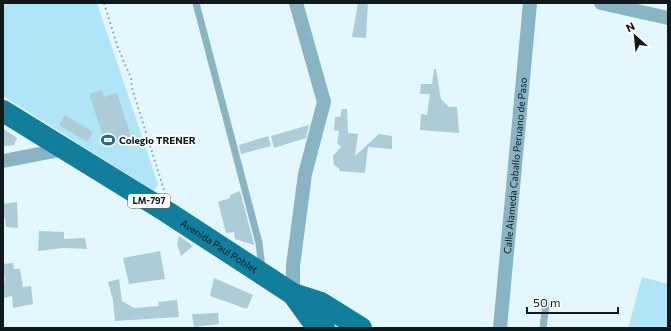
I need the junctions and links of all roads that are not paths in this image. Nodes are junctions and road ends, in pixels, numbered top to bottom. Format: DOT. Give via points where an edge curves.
graph roads {
  1 [pos="196,3"];
  2 [pos="296,3"];
  3 [pos="530,3"];
  4 [pos="601,3"];
  5 [pos="668,18"];
  6 [pos="3,111"];
  7 [pos="65,149"];
  8 [pos="3,161"];
  9 [pos="262,275"];
  10 [pos="293,294"];
  11 [pos="546,303"];
  12 [pos="324,328"];
  13 [pos="361,328"];
  14 [pos="500,328"];
  15 [pos="543,328"];
  1 -- 9 [label="lane" via="259,243"];
  2 -- 10 [label="street" via="324,102 305,174 293,266"];
  3 -- 14 [label="street, Calle Alameda Caballo Peruano de Paso"];
  4 -- 5 [label="street"];
  6 -- 7 [label="main road, Avenida Paul Poblet / LM-797"];
  7 -- 8 [label="street"];
  7 -- 9 [label="main road, Avenida Paul Poblet / LM-797"];
  9 -- 10 [label="main road, Avenida Paul Poblet / LM-797"];
  10 -- 12 [label="main road, Avenida Paul Poblet / LM-797" via="311,320"];
  10 -- 13 [label="main road, Avenida Paul Poblet / LM-797" via="321,304"];
  11 -- 15 [label="lane"];
}
